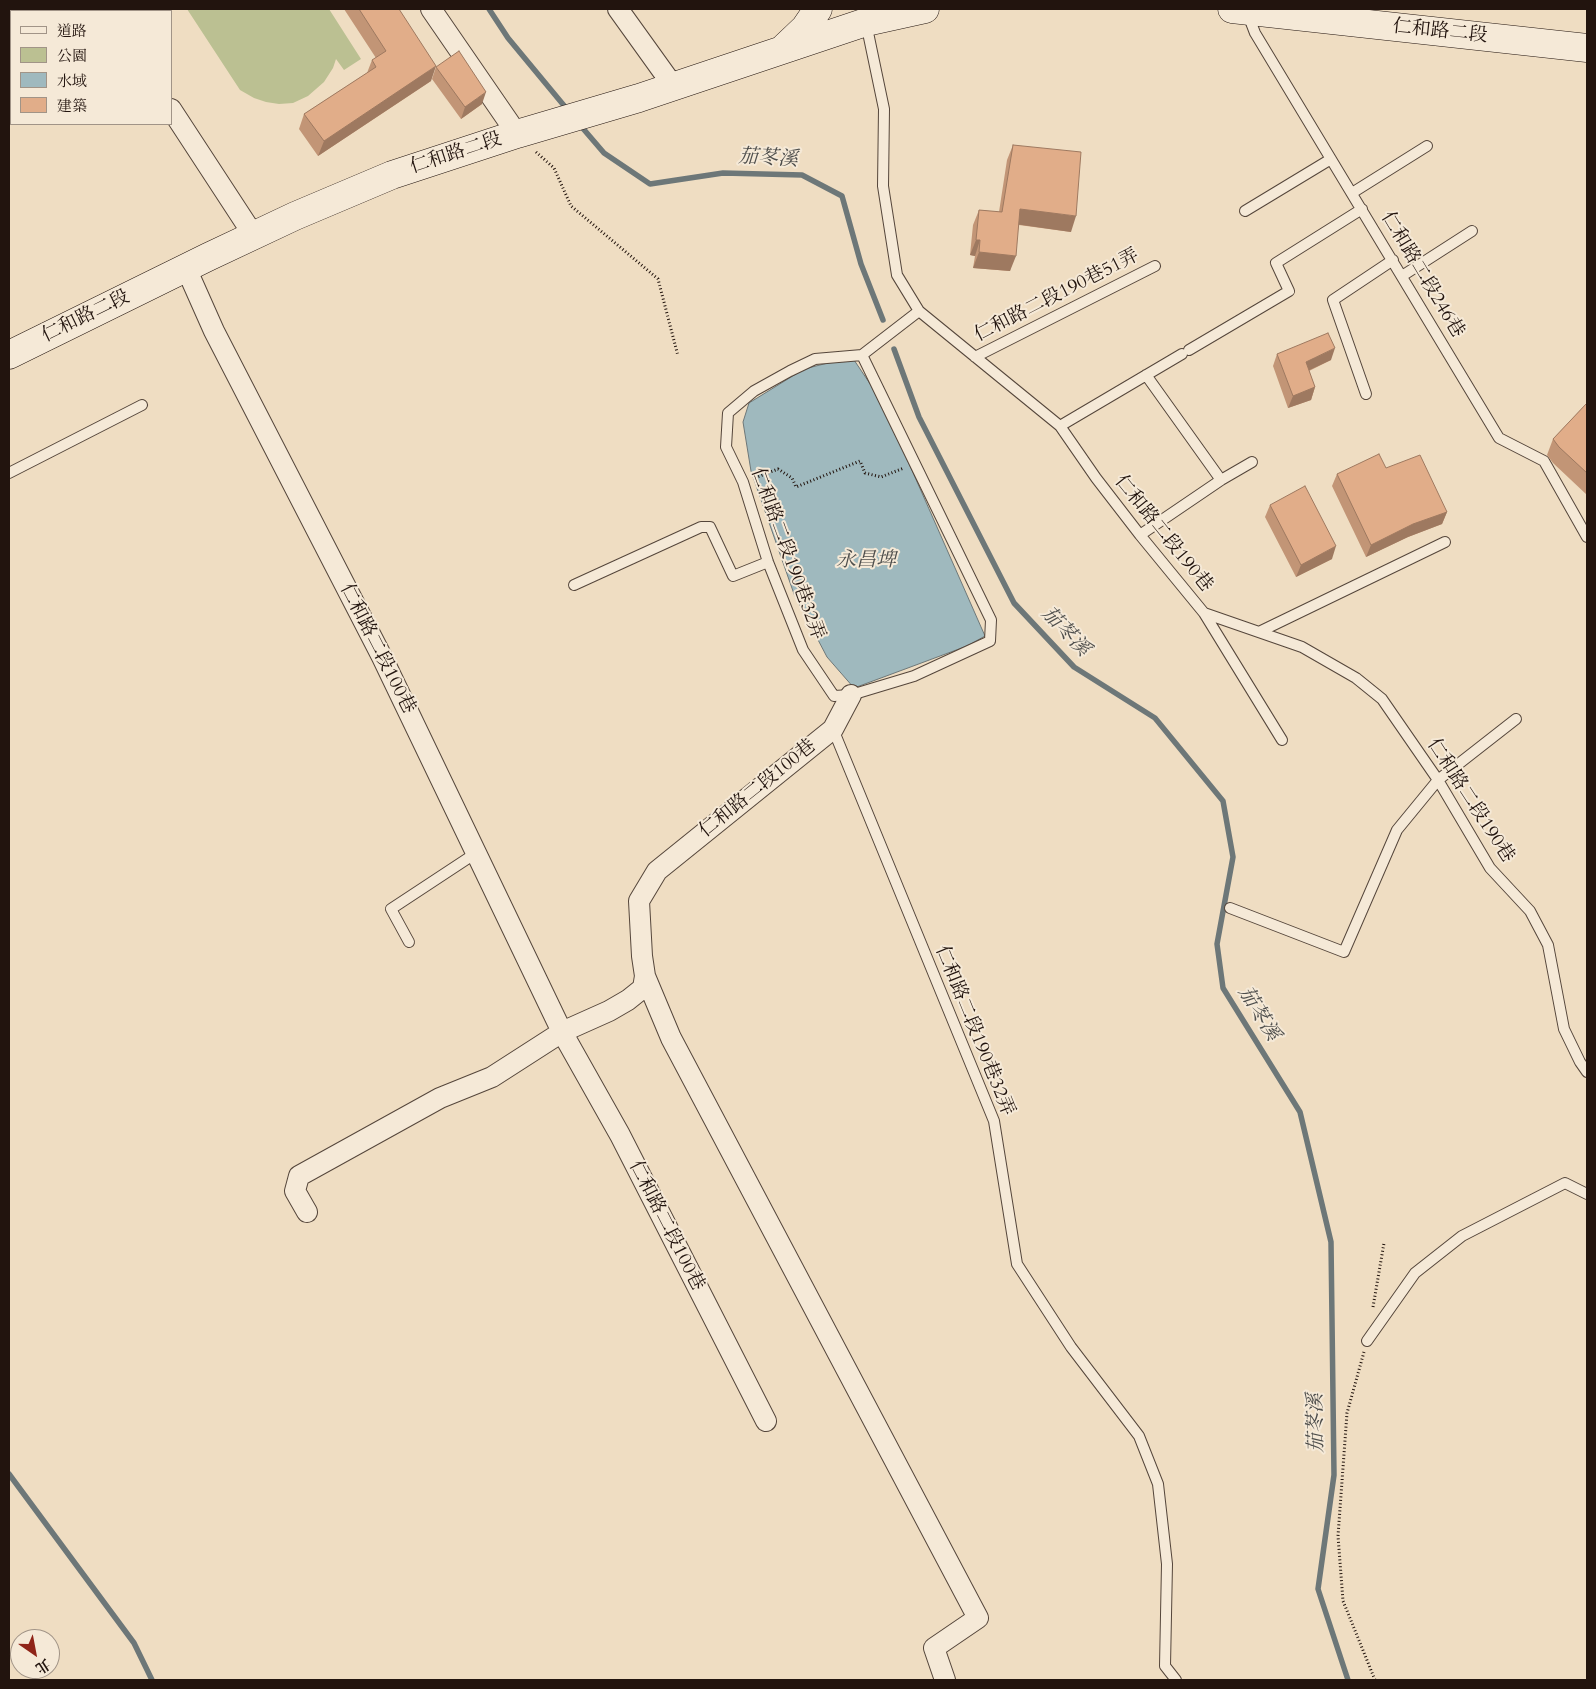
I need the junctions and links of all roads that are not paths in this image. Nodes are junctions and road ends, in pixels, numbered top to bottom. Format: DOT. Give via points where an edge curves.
graph roads {
  1 [pos="431,9"];
  2 [pos="618,9"];
  3 [pos="818,9"];
  4 [pos="925,9"];
  5 [pos="1239,10"];
  6 [pos="867,17"];
  7 [pos="1587,48"];
  8 [pos="779,51"];
  9 [pos="674,86"];
  10 [pos="172,111"];
  11 [pos="517,134"];
  12 [pos="1427,146"];
  13 [pos="1331,158"];
  14 [pos="1352,193"];
  15 [pos="1362,209"];
  16 [pos="1245,211"];
  17 [pos="1472,231"];
  18 [pos="254,236"];
  19 [pos="1393,260"];
  20 [pos="1155,266"];
  21 [pos="186,268"];
  22 [pos="1402,276"];
  23 [pos="919,311"];
  24 [pos="9,355"];
  25 [pos="862,355"];
  26 [pos="975,357"];
  27 [pos="1146,375"];
  28 [pos="1366,394"];
  29 [pos="142,405"];
  30 [pos="1060,426"];
  31 [pos="1252,462"];
  32 [pos="9,473"];
  33 [pos="1221,480"];
  34 [pos="1140,535"];
  35 [pos="1587,537"];
  36 [pos="1445,542"];
  37 [pos="768,562"];
  38 [pos="574,585"];
  39 [pos="1204,613"];
  40 [pos="1259,632"];
  41 [pos="851,695"];
  42 [pos="1516,719"];
  43 [pos="832,729"];
  44 [pos="1282,740"];
  45 [pos="1438,780"];
  46 [pos="476,853"];
  47 [pos="1230,908"];
  48 [pos="409,942"];
  49 [pos="645,976"];
  50 [pos="562,1032"];
  51 [pos="1587,1072"];
  52 [pos="1587,1194"];
  53 [pos="307,1212"];
  54 [pos="1367,1341"];
  55 [pos="766,1421"];
  56 [pos="945,1680"];
  57 [pos="1176,1680"];
  1 -- 11 [label="street"];
  2 -- 9 [label="street"];
  3 -- 8 [label="main road" via="805,28"];
  4 -- 6 [label="main road, 仁和路二段"];
  5 -- 7 [label="main road, 仁和路二段"];
  5 -- 13 [label="lane, 仁和路二段246巷"];
  6 -- 8 [label="main road, 仁和路二段"];
  6 -- 23 [label="lane, 仁和路二段190巷" via="884,109 883,186 897,275"];
  8 -- 9 [label="main road, 仁和路二段"];
  9 -- 11 [label="main road, 仁和路二段"];
  10 -- 18 [label="street"];
  11 -- 18 [label="main road, 仁和路二段" via="392,175"];
  12 -- 14 [label="lane"];
  13 -- 14 [label="lane, 仁和路二段246巷"];
  13 -- 16 [label="lane"];
  14 -- 15 [label="lane, 仁和路二段246巷"];
  15 -- 19 [label="lane, 仁和路二段246巷"];
  15 -- 27 [label="lane" via="1276,263 1289,291"];
  17 -- 22 [label="lane"];
  18 -- 21 [label="main road, 仁和路二段"];
  19 -- 22 [label="lane, 仁和路二段246巷"];
  19 -- 28 [label="lane" via="1333,300"];
  20 -- 26 [label="lane, 仁和路二段190巷51弄"];
  21 -- 24 [label="main road, 仁和路二段"];
  21 -- 46 [label="street, 仁和路二段100巷" via="214,331 382,656"];
  22 -- 35 [label="lane, 仁和路二段246巷" via="1499,438 1544,461"];
  23 -- 25 [label="lane"];
  23 -- 26 [label="lane, 仁和路二段190巷"];
  25 -- 37 [label="lane, 仁和路二段190巷32弄" via="815,360 754,391 728,413 726,447 743,482"];
  25 -- 41 [label="lane" via="990,620 990,641 914,676"];
  26 -- 30 [label="lane, 仁和路二段190巷"];
  27 -- 30 [label="lane"];
  27 -- 33 [label="lane"];
  29 -- 32 [label="lane"];
  30 -- 34 [label="lane, 仁和路二段190巷"];
  31 -- 33 [label="lane"];
  33 -- 34 [label="lane"];
  34 -- 39 [label="lane, 仁和路二段190巷"];
  36 -- 40 [label="lane"];
  37 -- 38 [label="lane" via="734,576 710,527 701,527"];
  37 -- 41 [label="lane, 仁和路二段190巷32弄" via="803,650 834,696"];
  39 -- 40 [label="lane, 仁和路二段190巷"];
  39 -- 44 [label="lane"];
  40 -- 45 [label="lane, 仁和路二段190巷" via="1302,647 1356,678 1382,699"];
  41 -- 43 [label="street, 仁和路二段100巷"];
  42 -- 45 [label="lane"];
  43 -- 49 [label="street, 仁和路二段100巷" via="657,871 639,901"];
  43 -- 57 [label="lane, 仁和路二段190巷32弄" via="994,1121 1017,1264 1071,1347 1139,1436 1158,1484 1167,1564 1165,1666"];
  45 -- 47 [label="lane" via="1397,830 1344,952"];
  45 -- 51 [label="lane, 仁和路二段190巷" via="1490,868 1530,911 1548,946 1564,1029"];
  46 -- 48 [label="lane" via="391,909"];
  46 -- 50 [label="street, 仁和路二段100巷"];
  49 -- 50 [label="street" via="643,988 628,1000"];
  49 -- 56 [label="street, 仁和路二段100巷" via="671,1038 978,1618 934,1648"];
  50 -- 53 [label="street" via="492,1077 440,1098 300,1176 295,1192"];
  50 -- 55 [label="street, 仁和路二段100巷" via="620,1135"];
  52 -- 54 [label="lane" via="1565,1183 1462,1236 1415,1273"];
}
